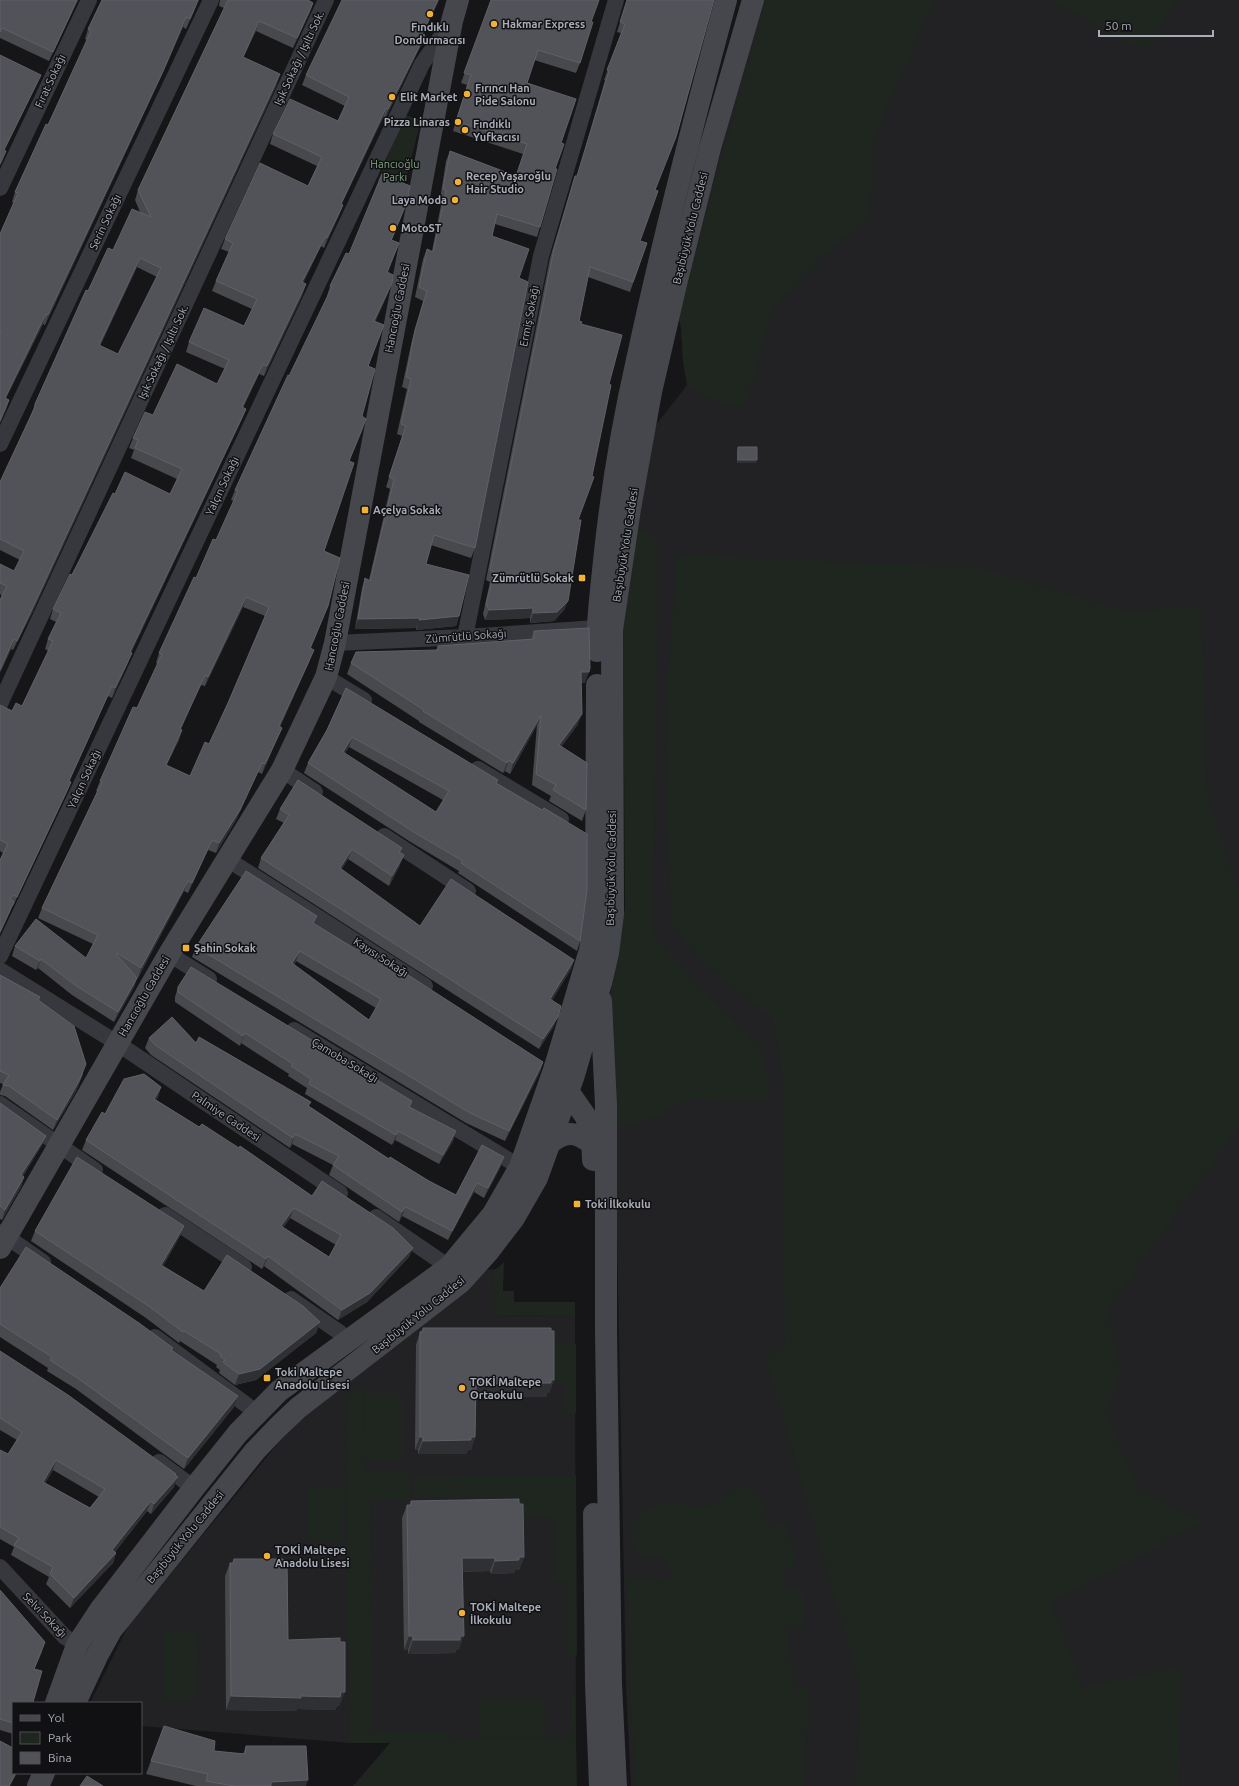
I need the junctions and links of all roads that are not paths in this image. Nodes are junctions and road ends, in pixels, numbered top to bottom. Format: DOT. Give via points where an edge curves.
graph roads {
  1 [pos="89,0"];
  2 [pos="211,0"];
  3 [pos="326,0"];
  4 [pos="458,0"];
  5 [pos="616,0"];
  6 [pos="726,0"];
  7 [pos="753,0"];
  8 [pos="452,21"];
  9 [pos="6,160"];
  10 [pos="0,188"];
  11 [pos="0,444"];
  12 [pos="597,628"];
  13 [pos="465,637"];
  14 [pos="335,643"];
  15 [pos="326,677"];
  16 [pos="0,704"];
  17 [pos="376,707"];
  18 [pos="464,761"];
  19 [pos="282,770"];
  20 [pos="326,799"];
  21 [pos="371,828"];
  22 [pos="583,832"];
  23 [pos="227,859"];
  24 [pos="483,901"];
  25 [pos="169,954"];
  26 [pos="0,956"];
  27 [pos="0,970"];
  28 [pos="587,971"];
  29 [pos="222,986"];
  30 [pos="437,994"];
  31 [pos="282,1022"];
  32 [pos="117,1043"];
  33 [pos="559,1074"];
  34 [pos="0,1104"];
  35 [pos="606,1106"];
  36 [pos="549,1144"];
  37 [pos="59,1145"];
  38 [pos="592,1145"];
  39 [pos="520,1167"];
  40 [pos="105,1176"];
  41 [pos="350,1200"];
  42 [pos="150,1206"];
  43 [pos="363,1209"];
  44 [pos="2,1239"];
  45 [pos="449,1267"];
  46 [pos="58,1272"];
  47 [pos="255,1275"];
  48 [pos="281,1292"];
  49 [pos="141,1326"];
  50 [pos="348,1341"];
  51 [pos="256,1412"];
  52 [pos="144,1451"];
  53 [pos="194,1488"];
  54 [pos="0,1567"];
  55 [pos="77,1645"];
  56 [pos="96,1656"];
  57 [pos="56,1702"];
  58 [pos="75,1702"];
  59 [pos="32,1774"];
  60 [pos="44,1774"];
  61 [pos="27,1786"];
  62 [pos="38,1786"];
  63 [pos="600,1786"];
  64 [pos="616,1786"];
  1 -- 9 [label="street, Fırat Sokağı"];
  2 -- 11 [label="street, Serin Sokağı"];
  3 -- 16 [label="street, Işık Sokağı / Işıltı Sok."];
  4 -- 8 [label="main road, Hancıoğlu Caddesi"];
  5 -- 13 [label="street, Ermiş Sokağı" via="541,256"];
  6 -- 12 [label="main road, Başıbüyük Yolu Caddesi" via="661,250 624,418 610,499"];
  7 -- 28 [label="main road, Başıbüyük Yolu Caddesi" via="710,148 676,284 651,392 630,509 612,630 613,914 608,953"];
  8 -- 14 [label="main road, Hancıoğlu Caddesi"];
  8 -- 26 [label="street, Yalçın Sokağı" via="422,64"];
  9 -- 10 [label="street, Fırat Sokağı"];
  12 -- 13 [label="street, Zümrütlü Sokağı"];
  12 -- 22 [label="main road, Başıbüyük Yolu Caddesi"];
  13 -- 14 [label="street, Zümrütlü Sokağı"];
  14 -- 15 [label="main road, Hancıoğlu Caddesi"];
  15 -- 17 [label="street"];
  15 -- 19 [label="main road, Hancıoğlu Caddesi"];
  18 -- 22 [label="street"];
  19 -- 20 [label="street"];
  19 -- 23 [label="main road, Hancıoğlu Caddesi"];
  21 -- 24 [label="street"];
  22 -- 28 [label="main road, Başıbüyük Yolu Caddesi" via="596,901"];
  23 -- 25 [label="main road, Hancıoğlu Caddesi"];
  23 -- 30 [label="street, Kayısı Sokağı"];
  25 -- 29 [label="street"];
  25 -- 32 [label="main road, Hancıoğlu Caddesi"];
  27 -- 32 [label="street, Palmiye Caddesi"];
  28 -- 33 [label="main road, Başıbüyük Yolu Caddesi"];
  28 -- 35 [label="main road"];
  31 -- 39 [label="street, Çamoba Sokağı"];
  32 -- 37 [label="main road, Hancıoğlu Caddesi"];
  32 -- 41 [label="street, Palmiye Caddesi"];
  33 -- 35 [label="main road" via="584,1079 595,1087"];
  33 -- 36 [label="main road, Başıbüyük Yolu Caddesi"];
  33 -- 38 [label="main road" via="586,1117"];
  33 -- 39 [label="main road, Başıbüyük Yolu Caddesi"];
  34 -- 37 [label="street"];
  35 -- 64 [label="main road" via="606,1331"];
  36 -- 38 [label="main road" via="563,1134 575,1134"];
  36 -- 56 [label="main road, Başıbüyük Yolu Caddesi" via="537,1178 514,1218 488,1252 461,1282 298,1408 255,1451 112,1629"];
  37 -- 40 [label="street"];
  37 -- 44 [label="main road, Hancıoğlu Caddesi"];
  38 -- 63 [label="main road" via="595,1668"];
  39 -- 45 [label="main road, Başıbüyük Yolu Caddesi" via="493,1214"];
  42 -- 47 [label="street"];
  43 -- 45 [label="street"];
  44 -- 46 [label="street"];
  45 -- 50 [label="main road, Başıbüyük Yolu Caddesi"];
  48 -- 50 [label="street"];
  49 -- 51 [label="street"];
  50 -- 51 [label="main road, Başıbüyük Yolu Caddesi" via="279,1391"];
  51 -- 53 [label="main road, Başıbüyük Yolu Caddesi"];
  52 -- 53 [label="street"];
  53 -- 55 [label="main road, Başıbüyük Yolu Caddesi" via="100,1610"];
  54 -- 55 [label="street, Selvi Sokağı" via="65,1637"];
  55 -- 56 [label="street, Selvi Sokağı"];
  55 -- 57 [label="main road, Başıbüyük Yolu Caddesi"];
  56 -- 58 [label="main road, Başıbüyük Yolu Caddesi"];
  59 -- 61 [label="main road"];
  60 -- 62 [label="main road"];
}
